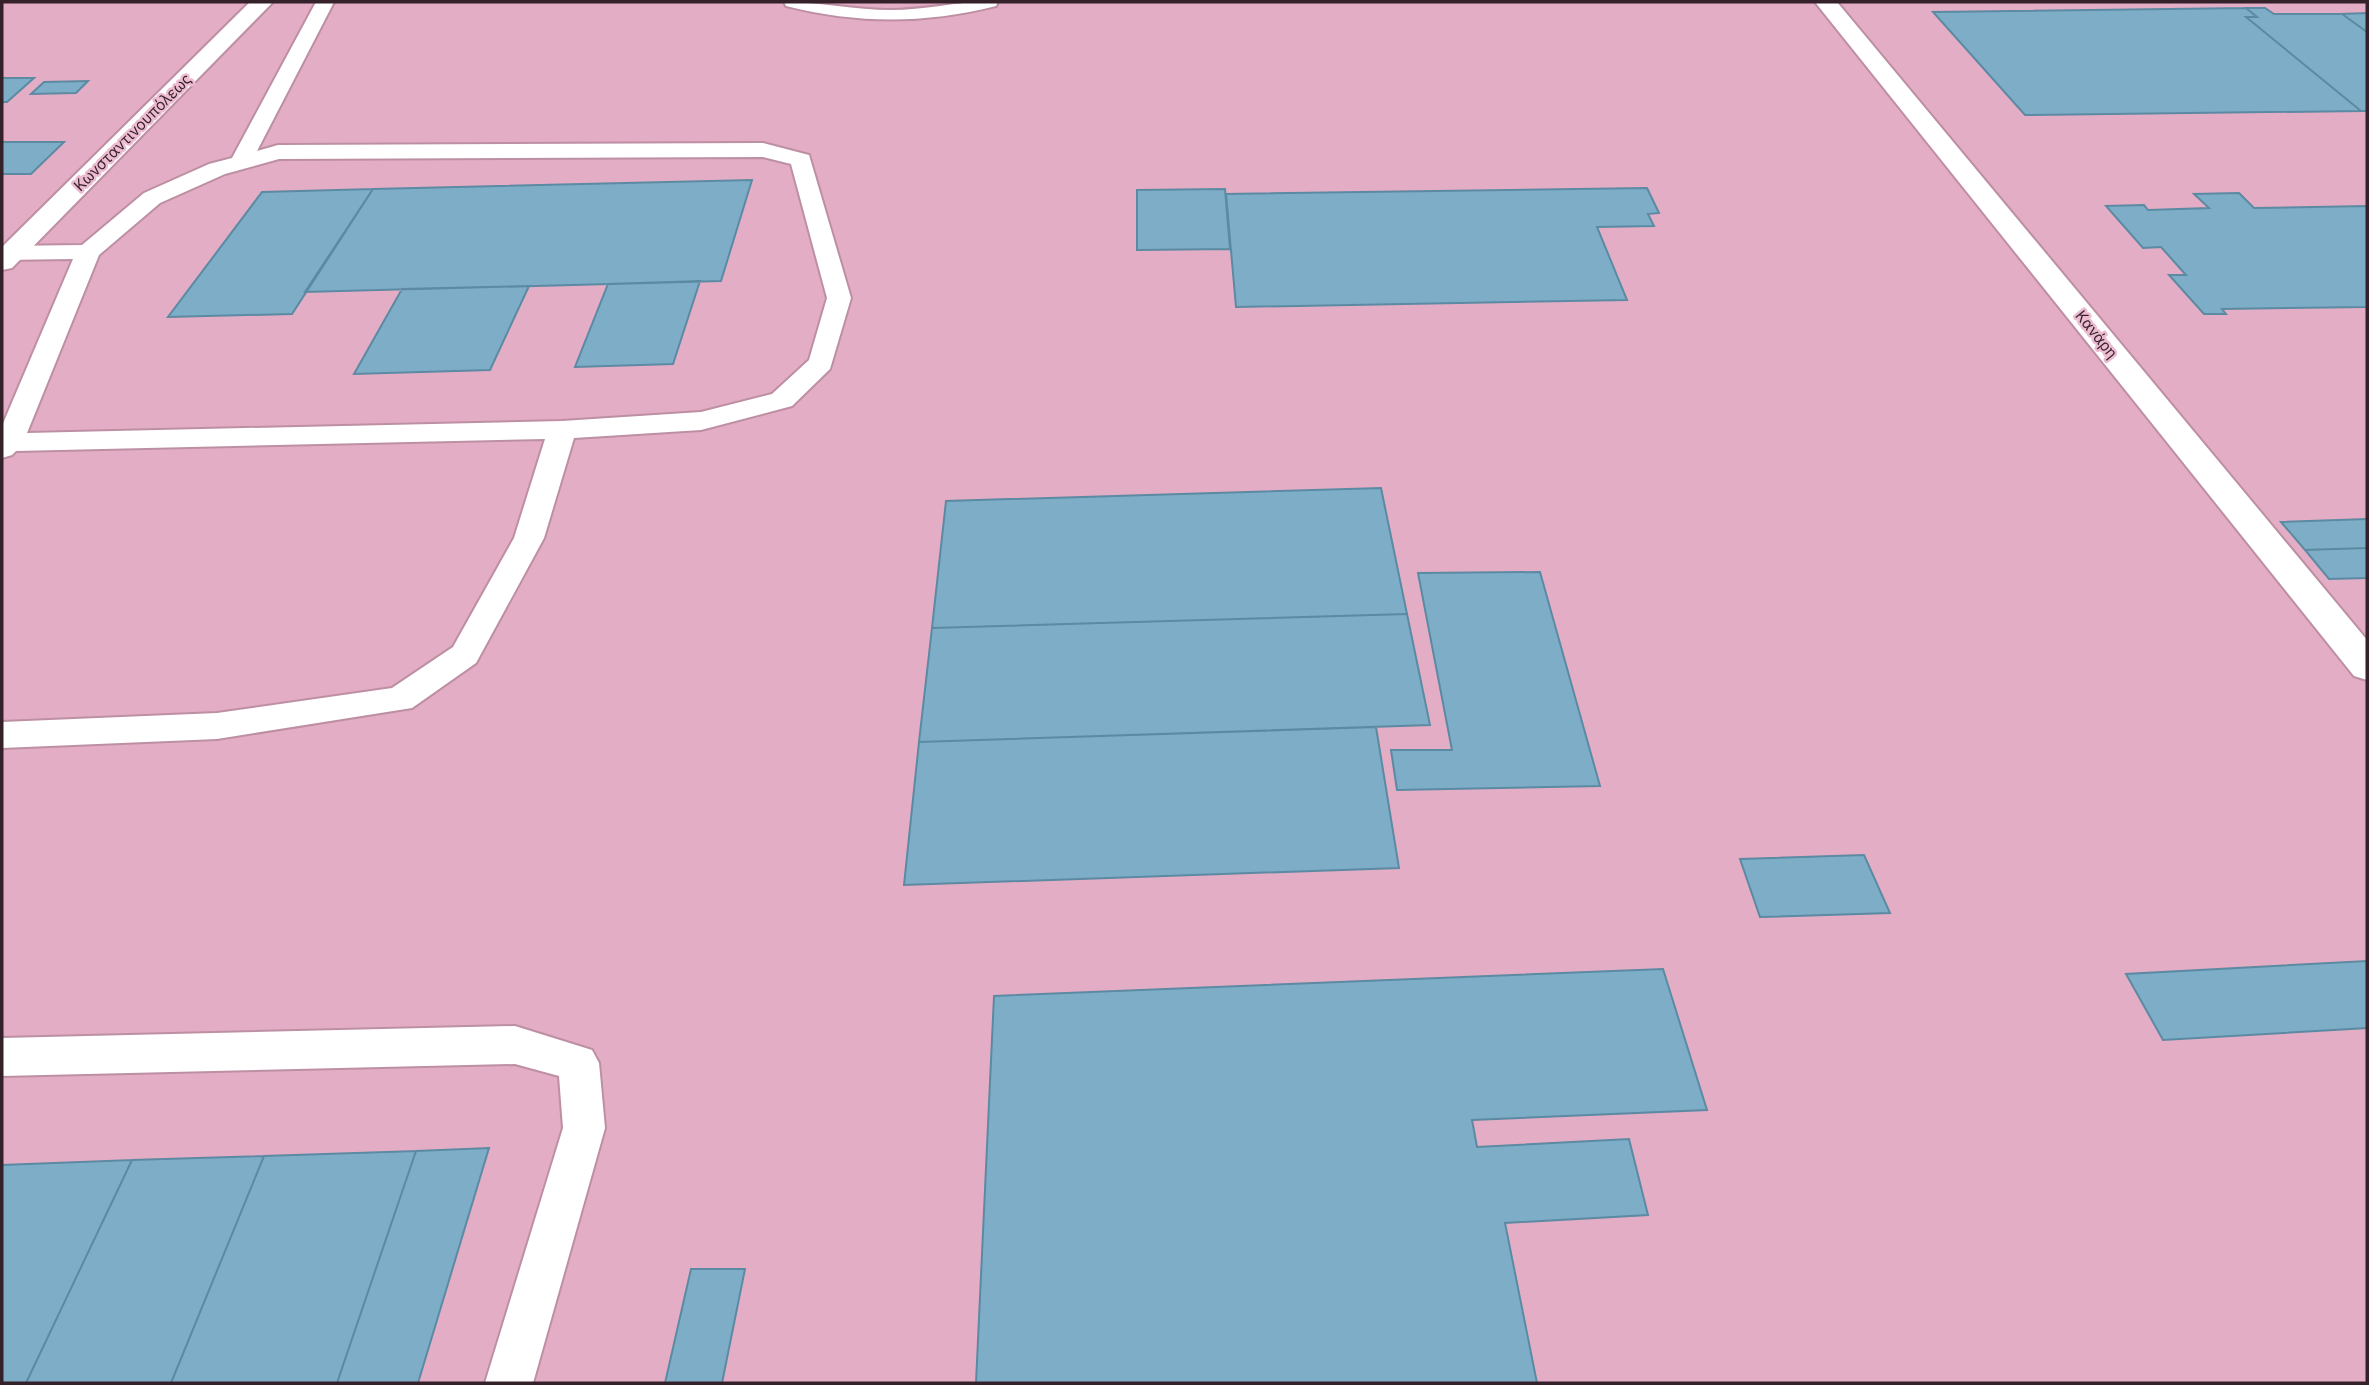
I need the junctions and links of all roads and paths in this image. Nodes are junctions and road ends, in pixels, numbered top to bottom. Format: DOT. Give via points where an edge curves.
graph roads {
  1 [pos="262,2"];
  2 [pos="325,2"];
  3 [pos="793,2"];
  4 [pos="989,2"];
  5 [pos="1826,2"];
  6 [pos="240,163"];
  7 [pos="88,251"];
  8 [pos="5,256"];
  9 [pos="562,430"];
  10 [pos="5,446"];
  11 [pos="2367,666"];
  12 [pos="2,735"];
  13 [pos="2,1057"];
  14 [pos="509,1383"];
  1 -- 8 [label="street, Κωνσταντινουπόλεως"];
  2 -- 6 [label="lane"];
  3 -- 4 [label="lane" via="839,13 894,16"];
  5 -- 11 [label="street, Κανάρη"];
  6 -- 7 [label="lane" via="152,198"];
  6 -- 9 [label="lane" via="278,152 763,150 801,160 839,298 821,363 782,400 701,421"];
  7 -- 8 [label="lane"];
  7 -- 10 [label="lane"];
  9 -- 10 [label="lane"];
  9 -- 12 [label="lane" via="528,538 464,654 400,699 217,726"];
  13 -- 14 [label="lane" via="516,1045 578,1063 584,1128"];
}
